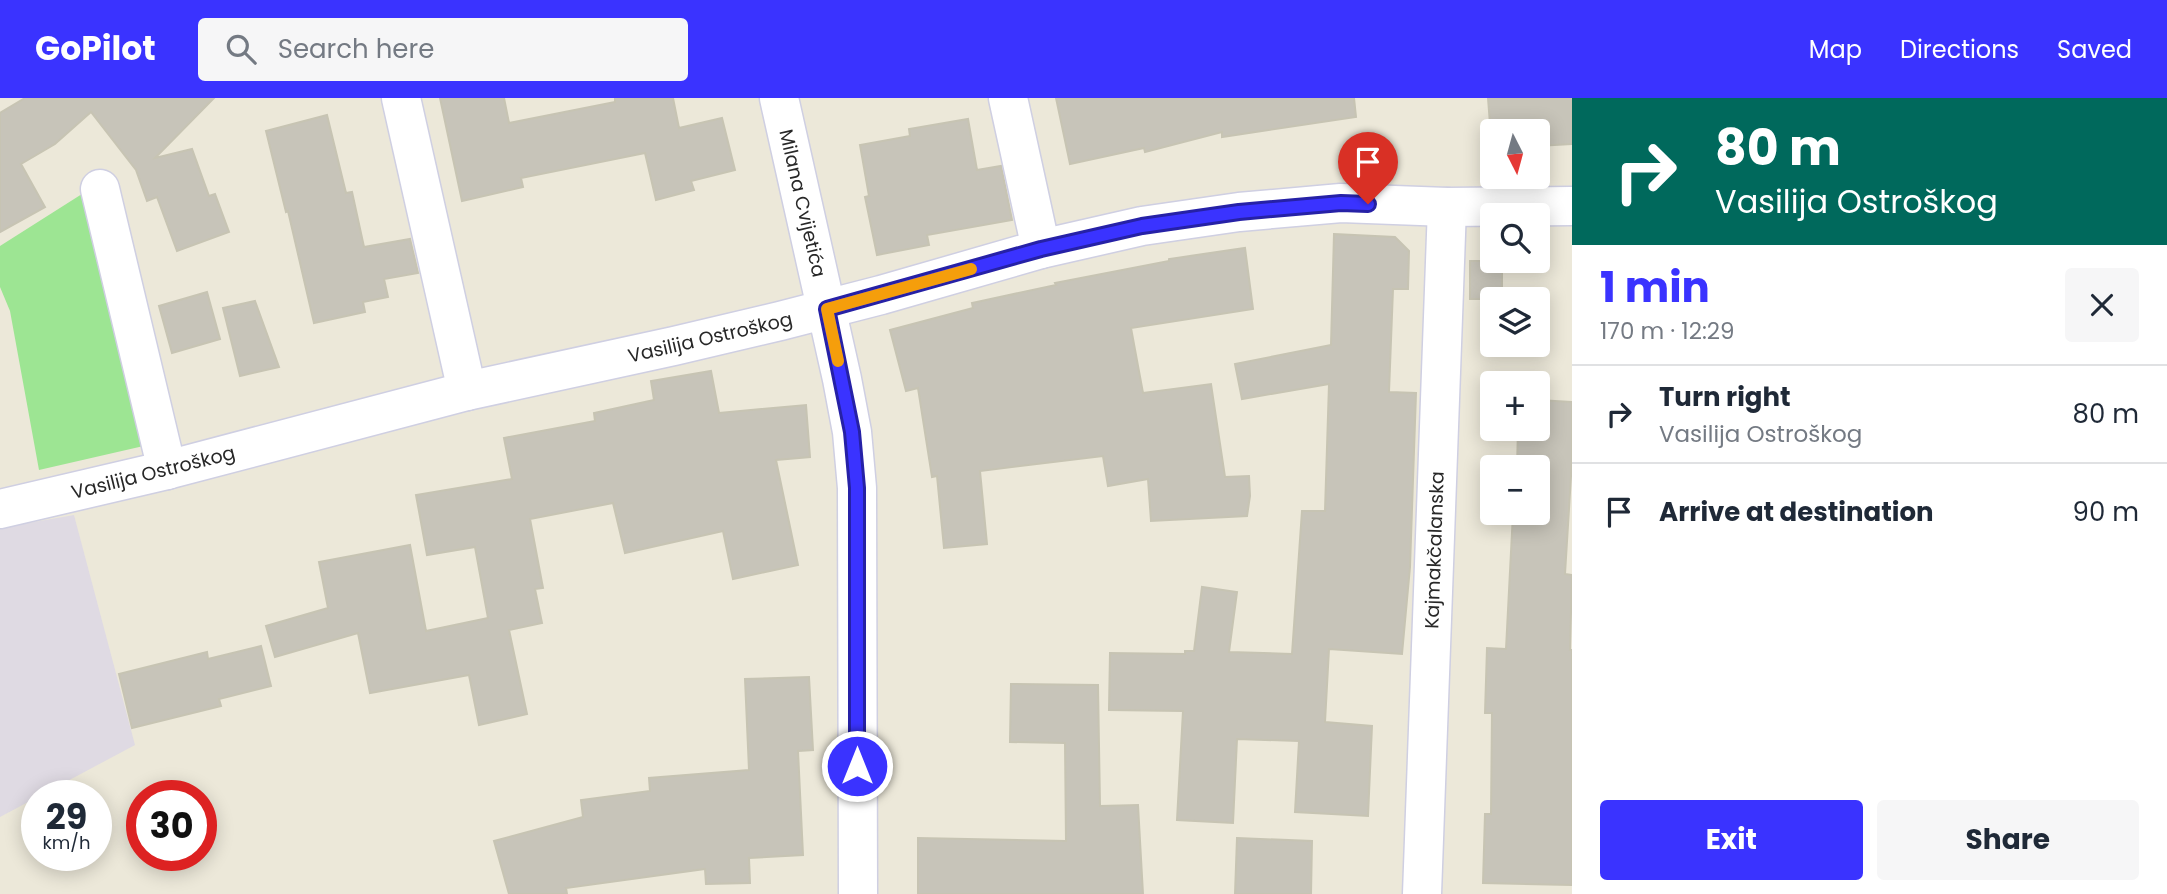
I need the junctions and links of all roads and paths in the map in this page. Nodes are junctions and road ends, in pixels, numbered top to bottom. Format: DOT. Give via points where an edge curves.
graph roads {
  1 [pos="401,98"];
  2 [pos="779,98"];
  3 [pos="1008,98"];
  4 [pos="100,189"];
  5 [pos="1572,206"];
  6 [pos="1447,207"];
  7 [pos="1041,249"];
  8 [pos="827,309"];
  9 [pos="467,391"];
  10 [pos="167,470"];
  11 [pos="0,509"];
  12 [pos="858,894"];
  13 [pos="1422,894"];
  1 -- 9 [label="street"];
  2 -- 8 [label="street, Milana Cvijetića"];
  3 -- 7 [label="street"];
  4 -- 10 [label="street"];
  5 -- 6 [label="street, Vasilija Ostroškog"];
  6 -- 7 [label="street, Vasilija Ostroškog" via="1341,203 1239,212 1142,226"];
  6 -- 13 [label="street, Kajmakčalanska"];
  7 -- 8 [label="street, Vasilija Ostroškog"];
  8 -- 9 [label="street, Vasilija Ostroškog"];
  8 -- 12 [label="street, Milana Cvijetića" via="852,432 857,488"];
  9 -- 10 [label="street, Vasilija Ostroškog"];
  10 -- 11 [label="street, Vasilija Ostroškog"];
}
